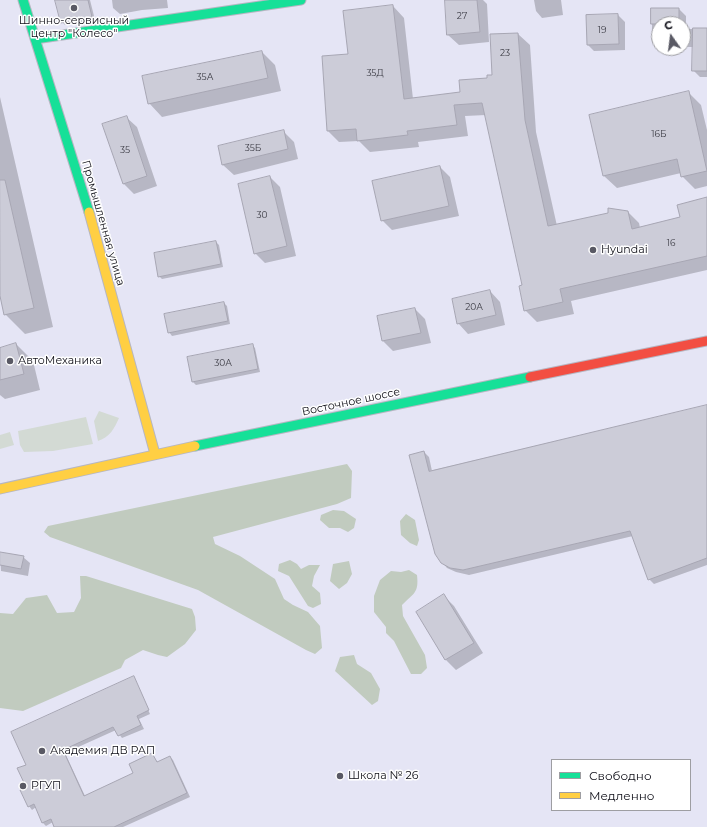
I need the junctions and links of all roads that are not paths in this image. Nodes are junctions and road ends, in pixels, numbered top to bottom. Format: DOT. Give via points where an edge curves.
graph roads {
  1 [pos="23,0"];
  2 [pos="301,0"];
  3 [pos="35,39"];
  4 [pos="707,341"];
  5 [pos="155,454"];
  6 [pos="0,489"];
  1 -- 3 [label="street, Промышленная улица"];
  2 -- 3 [label="street"];
  3 -- 5 [label="street, Промышленная улица" via="81,184"];
  4 -- 5 [label="street, Восточное шоссе"];
  5 -- 6 [label="street, Восточное шоссе"];
}
